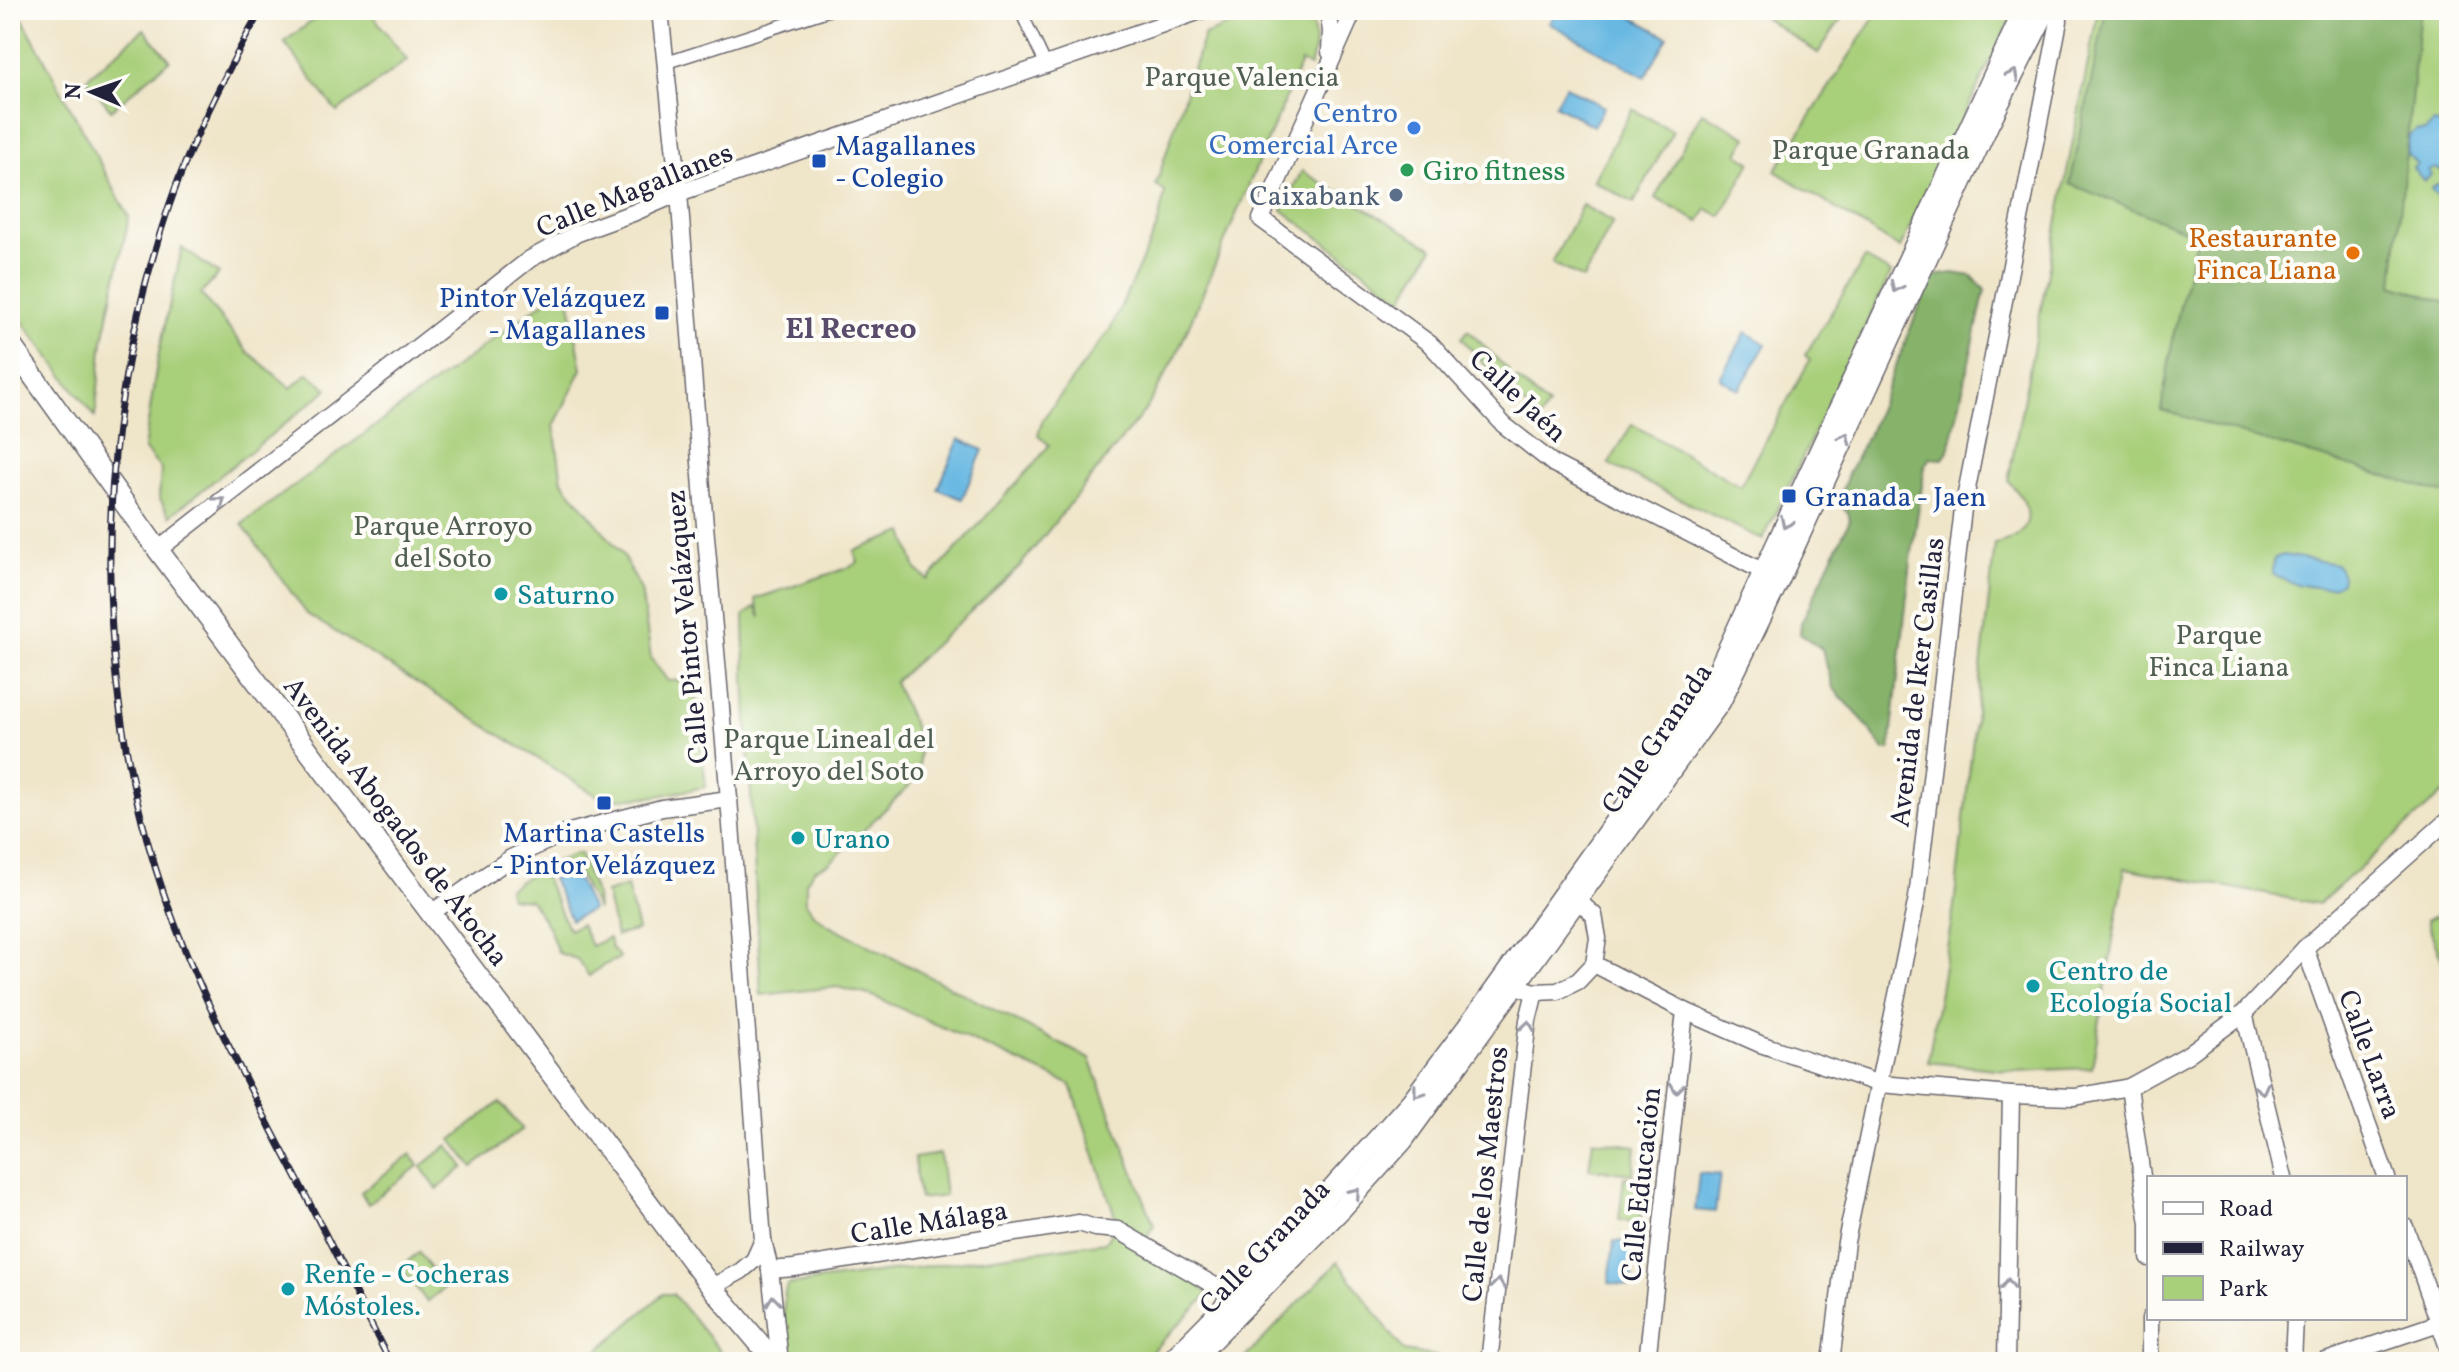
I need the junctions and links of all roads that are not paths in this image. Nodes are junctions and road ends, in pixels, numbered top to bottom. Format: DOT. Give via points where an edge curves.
graph roads {
  1 [pos="660,10"];
  2 [pos="829,10"];
  3 [pos="1020,10"];
  4 [pos="1203,10"];
  5 [pos="1328,10"];
  6 [pos="1337,10"];
  7 [pos="1346,10"];
  8 [pos="1354,10"];
  9 [pos="2024,10"];
  10 [pos="2046,10"];
  11 [pos="2057,10"];
  12 [pos="1182,13"];
  13 [pos="665,63"];
  14 [pos="1046,65"];
  15 [pos="1329,65"];
  16 [pos="679,193"];
  17 [pos="10,344"];
  18 [pos="158,550"];
  19 [pos="1764,572"];
  20 [pos="729,799"];
  21 [pos="2449,819"];
  22 [pos="1572,896"];
  23 [pos="431,913"];
  24 [pos="2305,948"];
  25 [pos="1594,964"];
  26 [pos="1525,989"];
  27 [pos="1685,1011"];
  28 [pos="2244,1013"];
  29 [pos="1880,1084"];
  30 [pos="2129,1087"];
  31 [pos="2011,1095"];
  32 [pos="2284,1176"];
  33 [pos="2386,1176"];
  34 [pos="2147,1210"];
  35 [pos="2407,1233"];
  36 [pos="763,1240"];
  37 [pos="770,1270"];
  38 [pos="712,1287"];
  39 [pos="1234,1297"];
  40 [pos="2150,1320"];
  41 [pos="2295,1320"];
  42 [pos="2439,1323"];
  43 [pos="744,1327"];
  44 [pos="2449,1350"];
  45 [pos="777,1362"];
  46 [pos="1170,1362"];
  47 [pos="1190,1362"];
  48 [pos="1491,1362"];
  49 [pos="1647,1362"];
  50 [pos="1831,1362"];
  51 [pos="2006,1362"];
  52 [pos="2150,1362"];
  53 [pos="2293,1362"];
  54 [pos="2323,1362"];
  1 -- 13 [label="street, Calle Pintor Velázquez"];
  2 -- 13 [label="street"];
  3 -- 14 [label="street"];
  4 -- 12 [label="street, Calle Magallanes"];
  5 -- 15 [label="street"];
  6 -- 7 [label="street"];
  8 -- 15 [label="street"];
  9 -- 19 [label="street, Calle Granada, one-way"];
  22 -- 10 [label="street, Calle Granada, one-way" via="1720,702"];
  11 -- 29 [label="street, Avenida de Iker Casillas" via="2059,21 1963,509 1917,898"];
  12 -- 14 [label="street, Calle Magallanes"];
  13 -- 16 [label="street, Calle Pintor Velázquez"];
  14 -- 16 [label="street, Calle Magallanes"];
  15 -- 19 [label="street, Calle Jaén" via="1261,219 1430,344 1504,425 1554,464"];
  18 -- 16 [label="street, Calle Magallanes, one-way" via="530,259 578,233"];
  16 -- 20 [label="street, Calle Pintor Velázquez"];
  17 -- 18 [label="street, Avenida Abogados de Atocha"];
  18 -- 23 [label="street, Avenida Abogados de Atocha"];
  19 -- 22 [label="street, Calle Granada" via="1709,690"];
  20 -- 23 [label="street" via="662,808 562,834 511,858"];
  20 -- 36 [label="street, Calle Pintor Velázquez"];
  21 -- 24 [label="street"];
  22 -- 25 [label="street" via="1594,915"];
  22 -- 26 [label="street, Calle Granada"];
  22 -- 39 [label="street, Calle Granada, one-way" via="1411,1102"];
  23 -- 38 [label="street, Avenida Abogados de Atocha"];
  24 -- 28 [label="street"];
  24 -- 33 [label="street, Calle Larra"];
  25 -- 26 [label="street" via="1558,991"];
  25 -- 27 [label="street"];
  47 -- 26 [label="street, Calle Granada, one-way" via="1403,1140"];
  48 -- 26 [label="street, Calle de los Maestros, one-way" via="1528,1020"];
  27 -- 29 [label="street" via="1760,1044"];
  27 -- 49 [label="street, Calle Educación, one-way"];
  28 -- 30 [label="street" via="2187,1055"];
  28 -- 32 [label="street, one-way"];
  29 -- 31 [label="street"];
  29 -- 50 [label="street, Avenida de Iker Casillas" via="1846,1242"];
  30 -- 31 [label="street" via="2075,1097"];
  30 -- 34 [label="street"];
  51 -- 31 [label="street, one-way"];
  35 -- 42 [label="street"];
  36 -- 37 [label="street, Calle Pintor Velázquez"];
  36 -- 38 [label="street" via="754,1260"];
  37 -- 39 [label="street, Calle Málaga" via="1079,1223 1118,1230"];
  45 -- 37 [label="street, Calle Pintor Velázquez, one-way"];
  38 -- 43 [label="street, Avenida Abogados de Atocha"];
  39 -- 46 [label="street, Calle Granada"];
  40 -- 52 [label="street"];
  41 -- 53 [label="street"];
  42 -- 44 [label="street"];
  42 -- 54 [label="street"];
  43 -- 45 [label="street, Calle Pintor Velázquez"];
}
